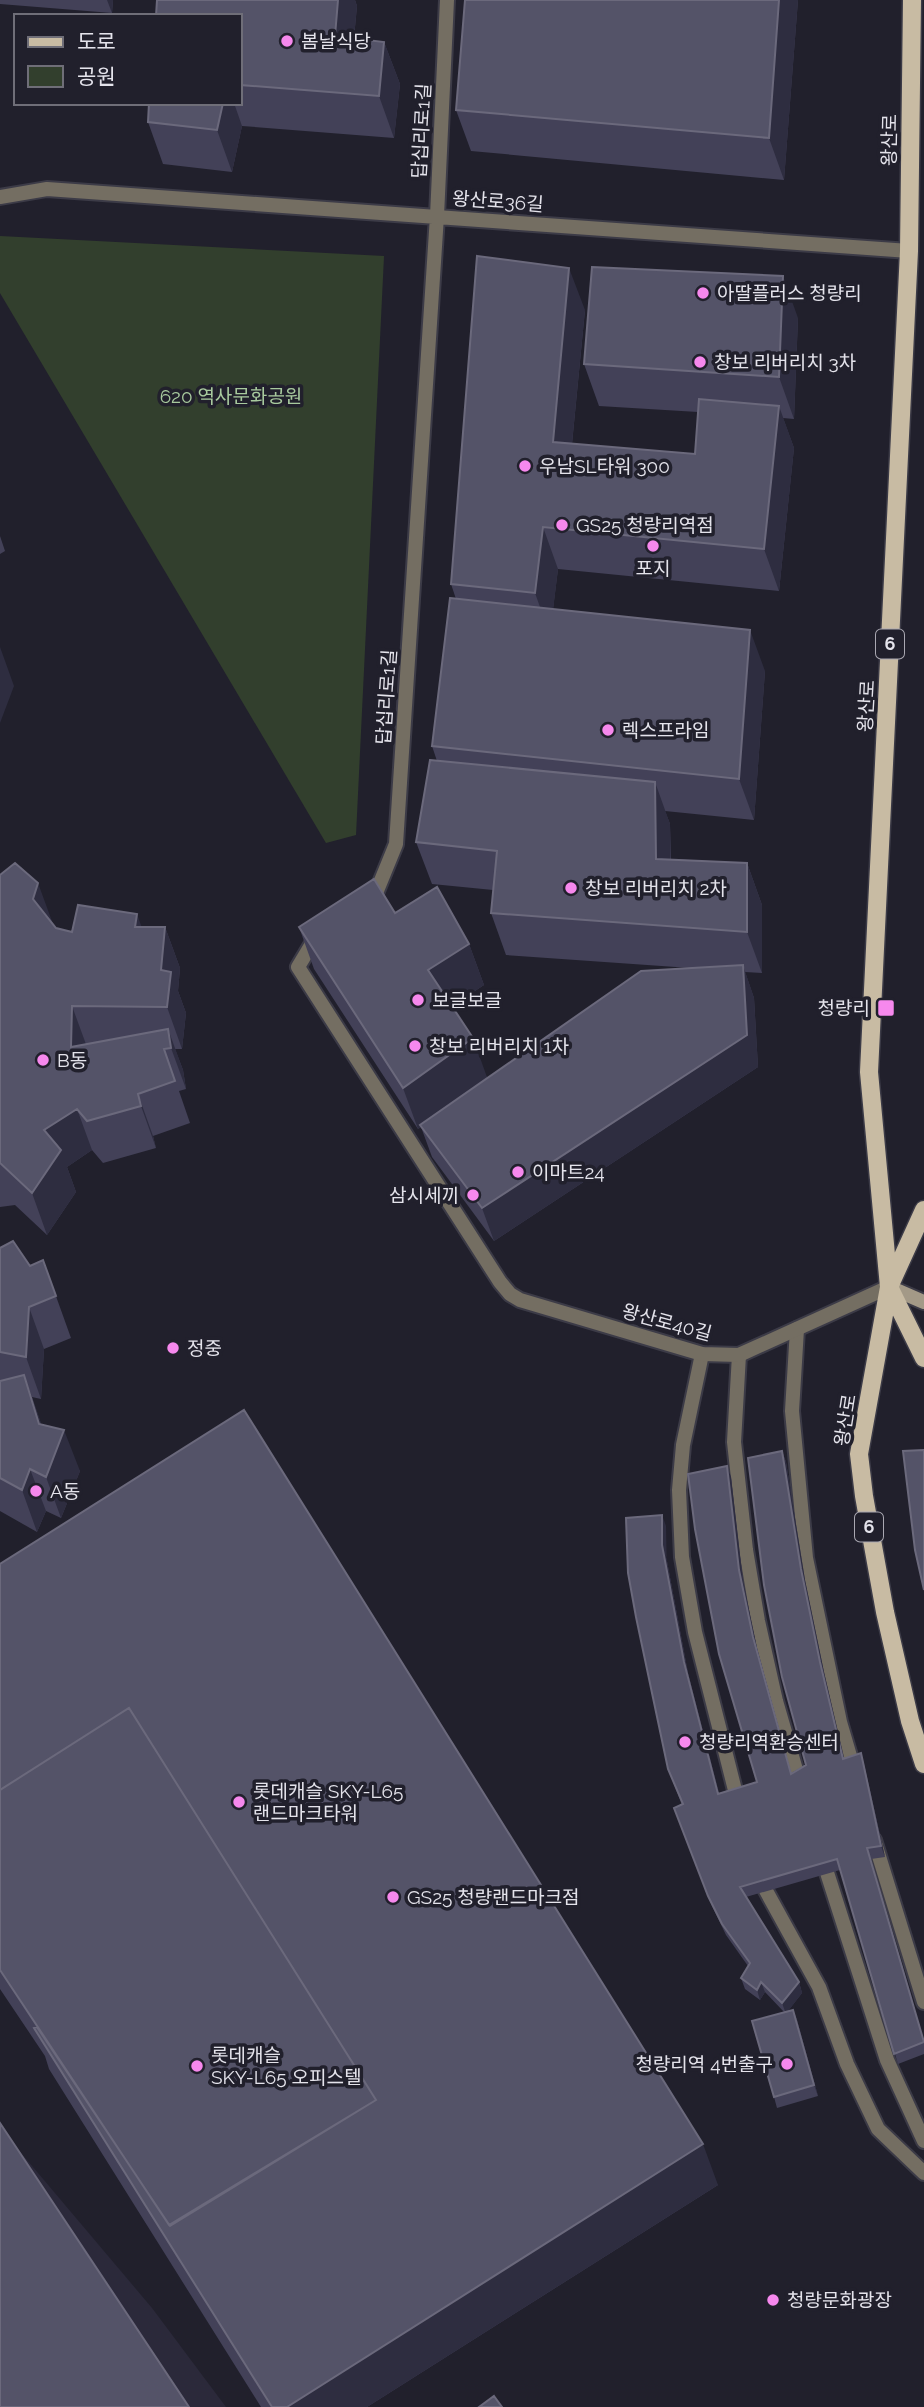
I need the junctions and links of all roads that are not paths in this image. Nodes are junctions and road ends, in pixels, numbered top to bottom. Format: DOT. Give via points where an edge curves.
graph roads {
  1 [pos="447,0"];
  2 [pos="912,0"];
  3 [pos="0,197"];
  4 [pos="437,216"];
  5 [pos="909,251"];
  6 [pos="355,906"];
  7 [pos="323,924"];
  8 [pos="924,1210"];
  9 [pos="889,1287"];
  10 [pos="924,1302"];
  11 [pos="797,1329"];
  12 [pos="702,1354"];
  13 [pos="739,1355"];
  14 [pos="924,1358"];
  15 [pos="924,1764"];
  16 [pos="859,1786"];
  17 [pos="805,1800"];
  18 [pos="743,1821"];
  19 [pos="870,1825"];
  20 [pos="819,1848"];
  21 [pos="757,1865"];
  22 [pos="924,2002"];
  23 [pos="924,2141"];
  24 [pos="924,2173"];
  1 -- 4 [label="street, 답십리로1길"];
  2 -- 5 [label="main road, 왕산로 / 6"];
  3 -- 4 [label="street, 왕산로36길" via="47,189"];
  4 -- 5 [label="street, 왕산로36길"];
  4 -- 6 [label="street, 답십리로1길" via="396,844 376,893"];
  5 -- 9 [label="main road, 왕산로 / 6" via="869,1072"];
  7 -- 12 [label="street, 왕산로40길" via="298,967 510,1294"];
  8 -- 9 [label="main road, 왕산로 / 6"];
  9 -- 10 [label="main road"];
  9 -- 11 [label="street, 왕산로40길"];
  9 -- 14 [label="main road, 왕산로 / 6"];
  9 -- 15 [label="main road, 왕산로 / 6" via="859,1454 885,1612"];
  11 -- 13 [label="street, 왕산로40길"];
  11 -- 16 [label="street" via="792,1411 806,1558 840,1722"];
  12 -- 13 [label="street, 왕산로40길"];
  12 -- 18 [label="street" via="682,1456 681,1557 703,1666"];
  13 -- 17 [label="street" via="734,1442 746,1550 776,1702"];
  19 -- 22 [label="street"];
  20 -- 23 [label="street" via="887,2060"];
  21 -- 24 [label="street" via="764,1887 819,1987 878,2129"];
}
